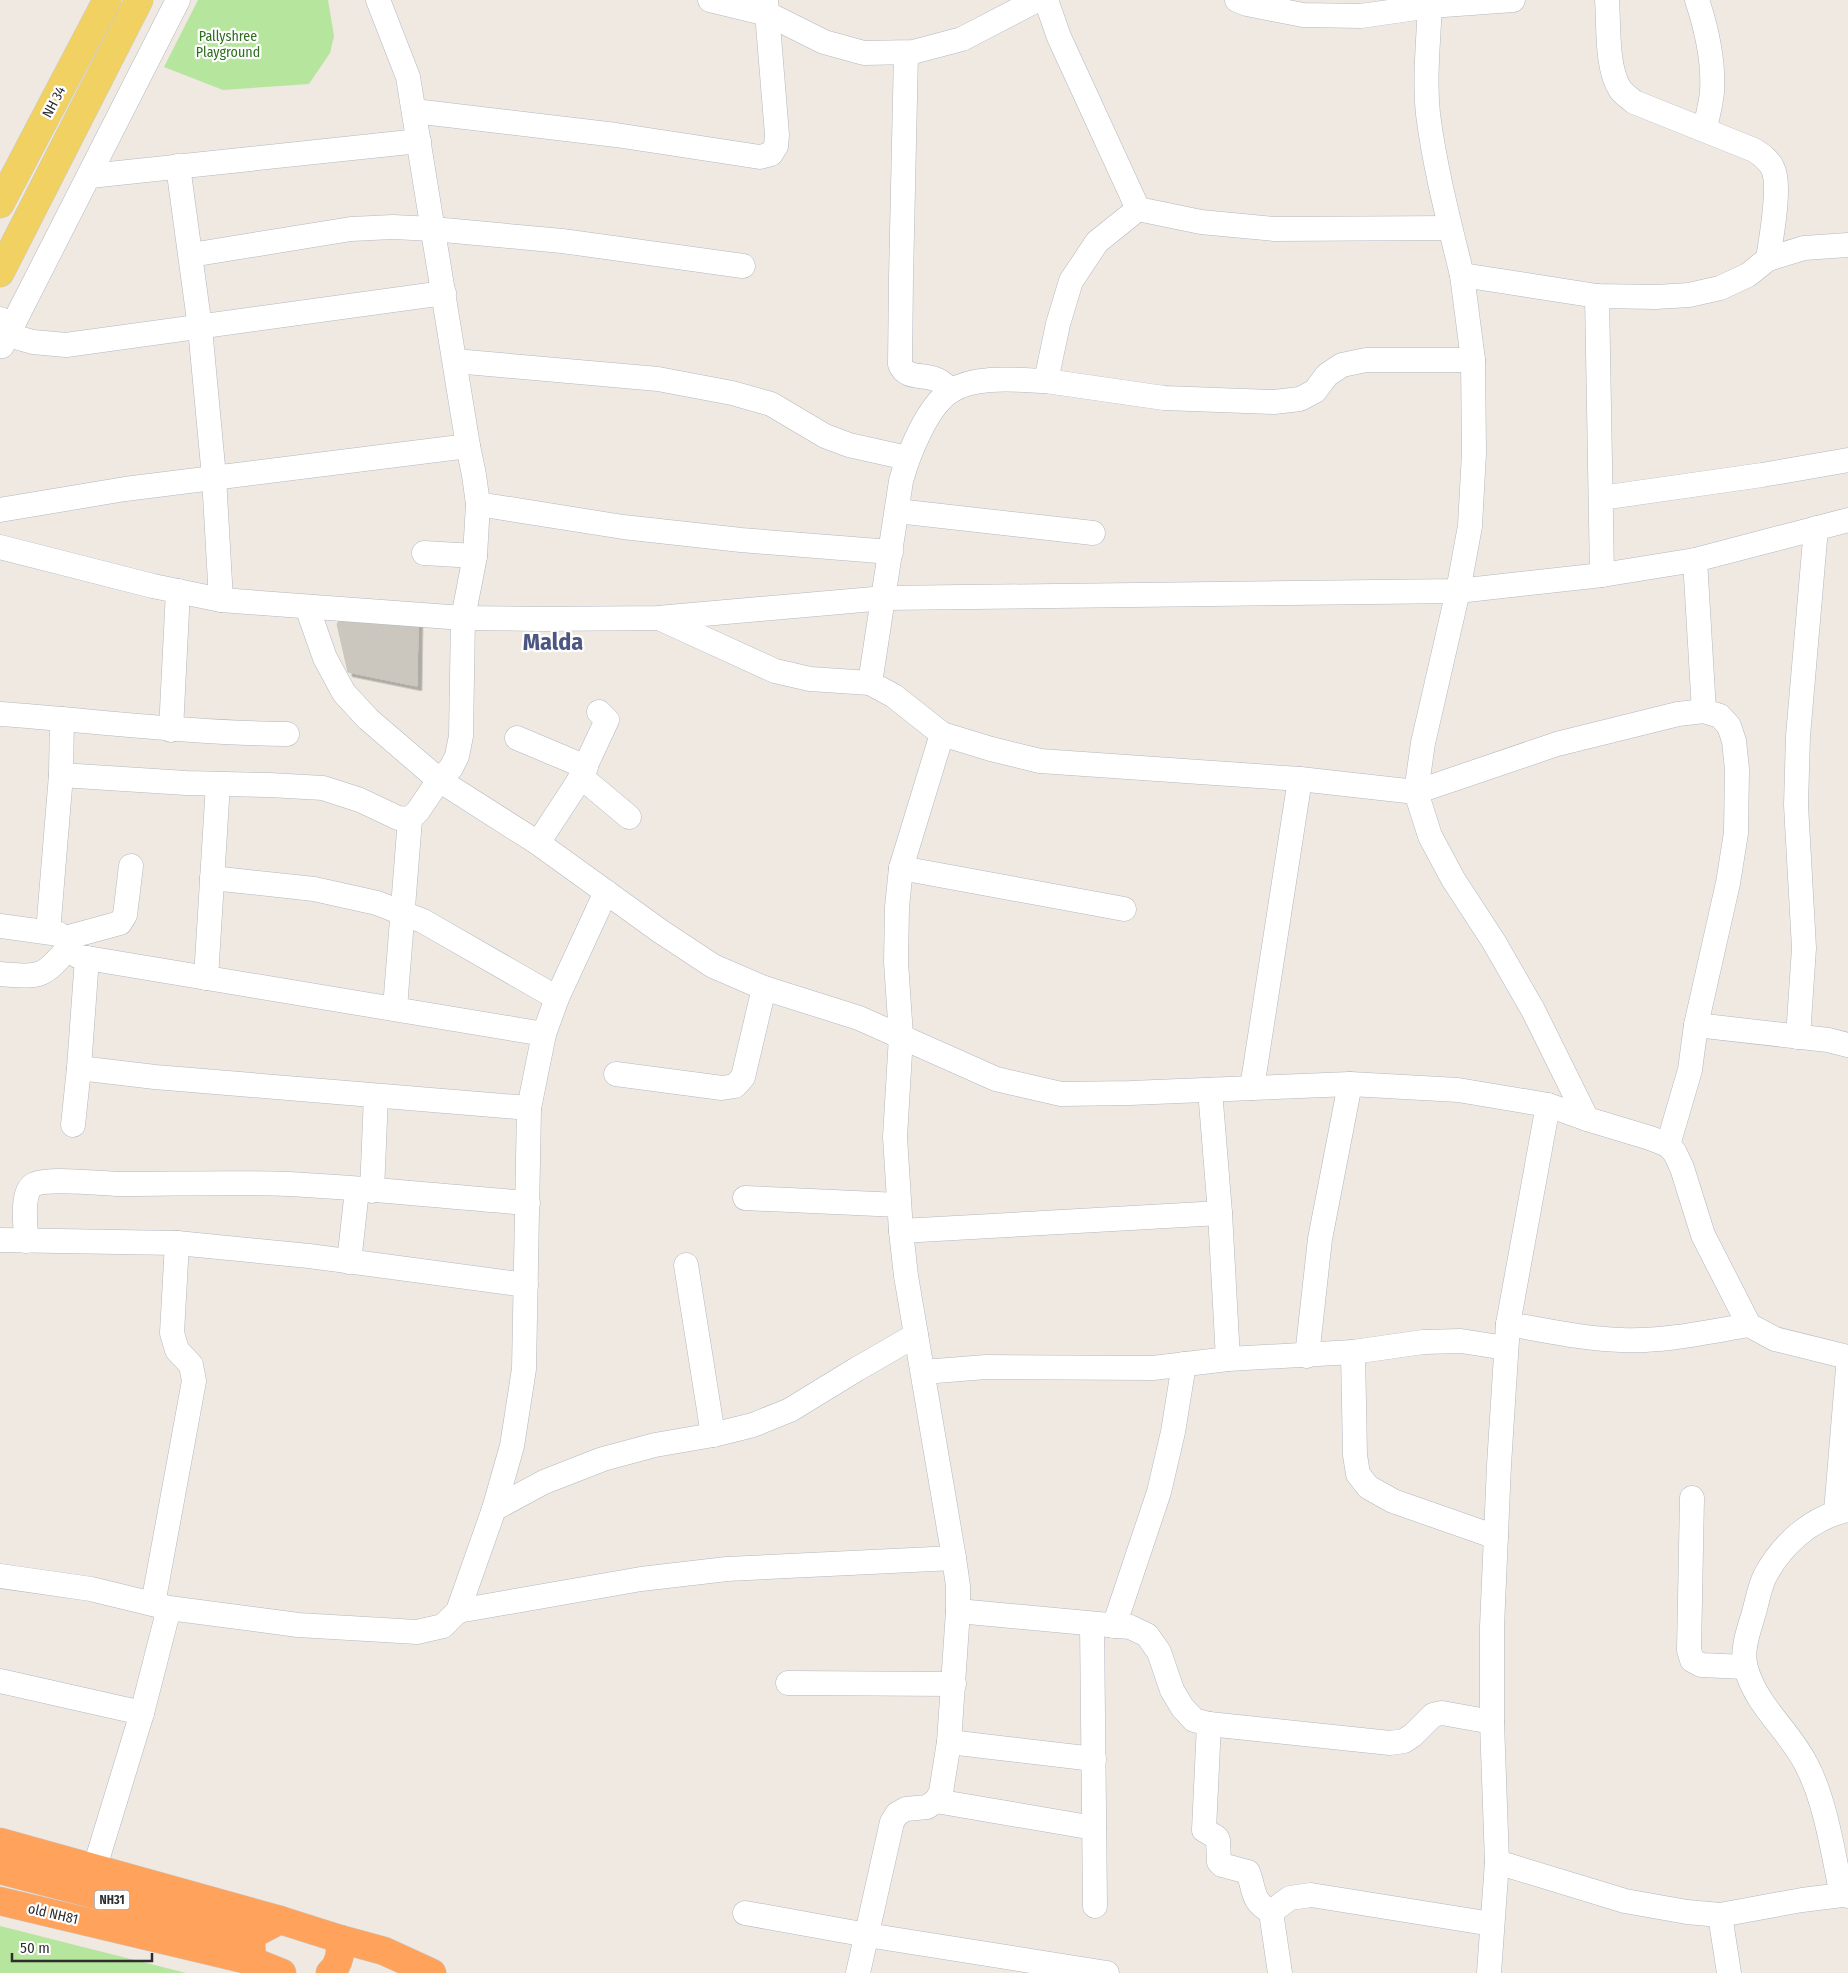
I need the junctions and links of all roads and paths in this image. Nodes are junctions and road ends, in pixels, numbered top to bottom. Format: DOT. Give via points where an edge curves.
graph roads {
  1 [pos="100,0"];
  2 [pos="107,0"];
  3 [pos="139,0"];
  4 [pos="178,0"];
  5 [pos="378,0"];
  6 [pos="710,0"];
  7 [pos="1037,0"];
  8 [pos="1046,0"];
  9 [pos="1237,0"];
  10 [pos="1513,0"];
  11 [pos="1607,0"];
  12 [pos="1697,0"];
  13 [pos="1430,3"];
  14 [pos="767,7"];
  15 [pos="906,53"];
  16 [pos="414,111"];
  17 [pos="1705,130"];
  18 [pos="419,141"];
  19 [pos="178,166"];
  20 [pos="90,176"];
  21 [pos="0,190"];
  22 [pos="0,204"];
  23 [pos="1138,208"];
  24 [pos="1450,228"];
  25 [pos="433,229"];
  26 [pos="1848,246"];
  27 [pos="191,255"];
  28 [pos="1768,260"];
  29 [pos="743,266"];
  30 [pos="0,273"];
  31 [pos="1462,275"];
  32 [pos="444,293"];
  33 [pos="1597,296"];
  34 [pos="200,328"];
  35 [pos="3,334"];
  36 [pos="1473,360"];
  37 [pos="455,361"];
  38 [pos="1046,381"];
  39 [pos="951,391"];
  40 [pos="468,446"];
  41 [pos="907,458"];
  42 [pos="1848,460"];
  43 [pos="214,478"];
  44 [pos="1601,498"];
  45 [pos="478,504"];
  46 [pos="0,510"];
  47 [pos="897,511"];
  48 [pos="1848,520"];
  49 [pos="1816,528"];
  50 [pos="1093,533"];
  51 [pos="0,547"];
  52 [pos="891,552"];
  53 [pos="424,553"];
  54 [pos="475,556"];
  55 [pos="1695,560"];
  56 [pos="1602,575"];
  57 [pos="1458,591"];
  58 [pos="178,592"];
  59 [pos="885,598"];
  60 [pos="221,600"];
  61 [pos="307,607"];
  62 [pos="463,618"];
  63 [pos="658,618"];
  64 [pos="870,683"];
  65 [pos="1704,711"];
  66 [pos="599,712"];
  67 [pos="0,714"];
  68 [pos="62,719"];
  69 [pos="171,730"];
  70 [pos="287,734"];
  71 [pos="942,734"];
  72 [pos="517,738"];
  73 [pos="61,775"];
  74 [pos="582,775"];
  75 [pos="439,780"];
  76 [pos="1300,780"];
  77 [pos="218,784"];
  78 [pos="1416,792"];
  79 [pos="629,817"];
  80 [pos="410,819"];
  81 [pos="538,843"];
  82 [pos="131,866"];
  83 [pos="901,868"];
  84 [pos="212,878"];
  85 [pos="606,892"];
  86 [pos="1124,909"];
  87 [pos="403,913"];
  88 [pos="0,926"];
  89 [pos="67,944"];
  90 [pos="0,974"];
  91 [pos="206,978"];
  92 [pos="764,988"];
  93 [pos="556,998"];
  94 [pos="395,1008"];
  95 [pos="1696,1025"];
  96 [pos="544,1034"];
  97 [pos="901,1036"];
  98 [pos="1798,1037"];
  99 [pos="1848,1045"];
  100 [pos="79,1068"];
  101 [pos="616,1074"];
  102 [pos="1350,1084"];
  103 [pos="1252,1088"];
  104 [pos="1210,1090"];
  105 [pos="376,1096"];
  106 [pos="1548,1105"];
  107 [pos="529,1108"];
  108 [pos="1587,1119"];
  109 [pos="73,1125"];
  110 [pos="1668,1145"];
  111 [pos="364,1190"];
  112 [pos="745,1198"];
  113 [pos="528,1203"];
  114 [pos="899,1205"];
  115 [pos="1220,1213"];
  116 [pos="900,1231"];
  117 [pos="0,1240"];
  118 [pos="26,1241"];
  119 [pos="177,1244"];
  120 [pos="349,1262"];
  121 [pos="686,1265"];
  122 [pos="526,1286"];
  123 [pos="1508,1324"];
  124 [pos="1749,1325"];
  125 [pos="916,1335"];
  126 [pos="1506,1348"];
  127 [pos="1353,1352"];
  128 [pos="1307,1356"];
  129 [pos="1848,1357"];
  130 [pos="1228,1360"];
  131 [pos="1184,1364"];
  132 [pos="1848,1368"];
  133 [pos="923,1372"];
  134 [pos="713,1436"];
  135 [pos="1692,1498"];
  136 [pos="494,1509"];
  137 [pos="1842,1511"];
  138 [pos="1496,1537"];
  139 [pos="954,1558"];
  140 [pos="0,1576"];
  141 [pos="161,1606"];
  142 [pos="458,1611"];
  143 [pos="958,1611"];
  144 [pos="1103,1625"];
  145 [pos="1745,1667"];
  146 [pos="0,1681"];
  147 [pos="788,1683"];
  148 [pos="954,1684"];
  149 [pos="142,1713"];
  150 [pos="1492,1722"];
  151 [pos="1209,1724"];
  152 [pos="949,1742"];
  153 [pos="1094,1759"];
  154 [pos="936,1800"];
  155 [pos="1094,1828"];
  156 [pos="0,1842"];
  157 [pos="1497,1862"];
  158 [pos="0,1870"];
  159 [pos="94,1870"];
  160 [pos="1845,1896"];
  161 [pos="0,1901"];
  162 [pos="1095,1906"];
  163 [pos="1271,1912"];
  164 [pos="744,1913"];
  165 [pos="1720,1915"];
  166 [pos="280,1920"];
  167 [pos="1492,1924"];
  168 [pos="867,1935"];
  169 [pos="340,1939"];
  170 [pos="251,1948"];
  171 [pos="282,1973"];
  172 [pos="330,1973"];
  173 [pos="426,1973"];
  174 [pos="433,1973"];
  175 [pos="858,1973"];
  176 [pos="1107,1973"];
  177 [pos="1280,1973"];
  178 [pos="1489,1973"];
  179 [pos="1729,1973"];
  1 -- 21 [label="street"];
  2 -- 22 [label="main road, NH 34"];
  3 -- 30 [label="main road"];
  4 -- 20 [label="street"];
  5 -- 16 [label="street" via="408,77"];
  6 -- 14 [label="street"];
  7 -- 15 [label="street" via="962,39"];
  8 -- 23 [label="street" via="1059,37"];
  9 -- 13 [label="street" via="1303,15 1361,16"];
  10 -- 13 [label="street"];
  11 -- 17 [label="street" via="1612,63 1621,91 1634,102"];
  12 -- 17 [label="street" via="1711,56 1712,92"];
  13 -- 24 [label="street" via="1428,113"];
  14 -- 15 [label="street" via="824,42 864,53"];
  14 -- 16 [label="street" via="777,135 771,154 760,157 616,135"];
  15 -- 39 [label="street" via="900,364 908,374 936,379"];
  16 -- 18 [label="street"];
  17 -- 28 [label="street" via="1754,150 1766,158 1774,170 1776,188"];
  18 -- 19 [label="street"];
  18 -- 25 [label="street"];
  19 -- 20 [label="street"];
  19 -- 27 [label="street"];
  20 -- 35 [label="street"];
  23 -- 24 [label="street" via="1201,222 1274,228"];
  23 -- 38 [label="street" via="1097,242 1071,281"];
  24 -- 31 [label="street"];
  25 -- 27 [label="street" via="351,229"];
  25 -- 29 [label="street" via="562,241"];
  25 -- 32 [label="street"];
  26 -- 28 [label="street" via="1804,248"];
  27 -- 34 [label="street"];
  28 -- 33 [label="street" via="1734,282 1689,295 1656,298"];
  31 -- 33 [label="street"];
  31 -- 36 [label="street"];
  32 -- 34 [label="street"];
  32 -- 37 [label="street"];
  33 -- 44 [label="street"];
  34 -- 35 [label="street" via="66,345 33,342"];
  34 -- 43 [label="street"];
  36 -- 38 [label="street" via="1366,360 1342,365 1327,375 1315,391 1300,399 1274,402 1164,398"];
  36 -- 57 [label="street" via="1474,453 1470,526"];
  37 -- 40 [label="street"];
  37 -- 41 [label="street" via="658,379 732,393 771,404 825,436 849,445"];
  38 -- 39 [label="street" via="1000,379 975,382"];
  39 -- 41 [label="street" via="932,410"];
  40 -- 43 [label="street"];
  40 -- 45 [label="street"];
  41 -- 47 [label="street"];
  42 -- 44 [label="street" via="1762,476"];
  43 -- 46 [label="street"];
  43 -- 60 [label="street"];
  44 -- 56 [label="street"];
  45 -- 52 [label="street" via="623,527"];
  45 -- 54 [label="street"];
  47 -- 50 [label="street"];
  47 -- 52 [label="street"];
  48 -- 49 [label="street"];
  49 -- 55 [label="street"];
  49 -- 98 [label="street" via="1797,746 1796,805 1804,948"];
  51 -- 58 [label="street"];
  52 -- 59 [label="street"];
  53 -- 54 [label="street"];
  54 -- 62 [label="street"];
  55 -- 56 [label="street"];
  55 -- 65 [label="street"];
  56 -- 57 [label="street"];
  57 -- 59 [label="street"];
  57 -- 78 [label="street"];
  58 -- 60 [label="street"];
  58 -- 69 [label="street"];
  59 -- 63 [label="street"];
  59 -- 64 [label="street"];
  60 -- 61 [label="street"];
  61 -- 62 [label="street"];
  61 -- 75 [label="street" via="325,658 344,693 368,720"];
  62 -- 63 [label="street"];
  62 -- 75 [label="street" via="461,736 451,768"];
  63 -- 64 [label="street" via="775,671 810,679"];
  64 -- 71 [label="street" via="894,696"];
  65 -- 78 [label="street" via="1678,714 1557,744"];
  65 -- 95 [label="street" via="1720,716 1729,726 1734,740 1736,833"];
  66 -- 74 [label="street" via="607,720"];
  67 -- 68 [label="street"];
  68 -- 69 [label="street"];
  68 -- 73 [label="street"];
  69 -- 70 [label="street"];
  71 -- 76 [label="street" via="1040,761"];
  71 -- 83 [label="street"];
  72 -- 74 [label="street"];
  73 -- 77 [label="street"];
  73 -- 89 [label="street"];
  74 -- 79 [label="street"];
  74 -- 81 [label="street"];
  75 -- 80 [label="street"];
  75 -- 81 [label="street"];
  76 -- 78 [label="street"];
  76 -- 103 [label="street"];
  77 -- 80 [label="street" via="323,788 360,800 398,818"];
  77 -- 84 [label="street"];
  78 -- 108 [label="street" via="1430,836 1533,1010"];
  80 -- 87 [label="street"];
  81 -- 85 [label="street"];
  82 -- 89 [label="street" via="125,915 120,923"];
  83 -- 86 [label="street"];
  83 -- 97 [label="street" via="896,962"];
  84 -- 87 [label="street" via="314,889 377,903"];
  84 -- 91 [label="street"];
  85 -- 92 [label="street" via="713,966"];
  85 -- 93 [label="street"];
  87 -- 93 [label="street"];
  87 -- 94 [label="street"];
  88 -- 89 [label="street"];
  89 -- 90 [label="street" via="45,973 30,976"];
  89 -- 91 [label="street"];
  89 -- 100 [label="street"];
  91 -- 94 [label="street"];
  92 -- 97 [label="street" via="859,1018"];
  92 -- 101 [label="street" via="743,1077 735,1086 722,1088"];
  93 -- 96 [label="street"];
  94 -- 96 [label="street"];
  95 -- 98 [label="street"];
  95 -- 110 [label="street" via="1690,1070"];
  96 -- 107 [label="street"];
  97 -- 104 [label="street" via="996,1079 1061,1094"];
  97 -- 114 [label="street" via="895,1137"];
  98 -- 99 [label="street"];
  100 -- 105 [label="street"];
  100 -- 109 [label="street"];
  102 -- 103 [label="street"];
  102 -- 106 [label="street" via="1458,1090"];
  102 -- 128 [label="street" via="1320,1239"];
  103 -- 104 [label="street"];
  104 -- 115 [label="street"];
  105 -- 107 [label="street"];
  105 -- 111 [label="street"];
  106 -- 108 [label="street"];
  106 -- 123 [label="street"];
  107 -- 113 [label="street"];
  108 -- 110 [label="street"];
  110 -- 124 [label="street" via="1682,1168 1703,1235"];
  111 -- 113 [label="street"];
  111 -- 118 [label="street" via="223,1182 118,1184 48,1181 34,1184 27,1190"];
  111 -- 120 [label="street"];
  112 -- 114 [label="street"];
  113 -- 122 [label="street"];
  114 -- 116 [label="street"];
  115 -- 116 [label="street"];
  115 -- 130 [label="street"];
  116 -- 125 [label="street"];
  117 -- 118 [label="street"];
  118 -- 119 [label="street"];
  119 -- 120 [label="street"];
  119 -- 141 [label="street" via="172,1333 177,1350 191,1365 194,1381"];
  120 -- 122 [label="street"];
  121 -- 134 [label="street"];
  122 -- 136 [label="street" via="524,1369 512,1446"];
  123 -- 124 [label="street" via="1622,1340 1671,1339"];
  123 -- 126 [label="street"];
  124 -- 129 [label="street" via="1775,1338"];
  125 -- 133 [label="street"];
  125 -- 134 [label="street" via="790,1410"];
  126 -- 127 [label="street" via="1461,1341 1423,1342"];
  126 -- 138 [label="street"];
  127 -- 128 [label="street"];
  127 -- 138 [label="street" via="1354,1455 1358,1474 1368,1487 1393,1501"];
  128 -- 130 [label="street"];
  130 -- 131 [label="street"];
  131 -- 133 [label="street" via="1153,1368 986,1367"];
  131 -- 144 [label="street" via="1159,1492"];
  132 -- 137 [label="street"];
  133 -- 139 [label="street"];
  134 -- 136 [label="street" via="655,1445 603,1459 544,1482"];
  135 -- 145 [label="street" via="1689,1650 1692,1660 1700,1666"];
  136 -- 142 [label="street"];
  137 -- 145 [label="street" via="1804,1529 1782,1550 1765,1577 1746,1637"];
  138 -- 150 [label="street"];
  139 -- 142 [label="street" via="727,1569 640,1578"];
  139 -- 143 [label="street"];
  140 -- 141 [label="street" via="91,1589"];
  141 -- 142 [label="street" via="298,1624 417,1632 443,1626"];
  141 -- 149 [label="street"];
  143 -- 144 [label="street"];
  143 -- 148 [label="street"];
  144 -- 151 [label="street" via="1130,1627 1147,1635 1159,1652 1172,1690 1182,1706 1194,1720"];
  144 -- 153 [label="street"];
  145 -- 160 [label="street" via="1756,1695 1807,1764 1825,1813"];
  146 -- 149 [label="street"];
  147 -- 148 [label="street"];
  148 -- 152 [label="street"];
  149 -- 159 [label="street"];
  150 -- 151 [label="street" via="1442,1713 1433,1716 1404,1741 1390,1743"];
  150 -- 157 [label="street"];
  151 -- 163 [label="street" via="1204,1830 1218,1840 1219,1862 1248,1872 1256,1900"];
  152 -- 153 [label="street"];
  152 -- 154 [label="street" via="941,1792"];
  153 -- 155 [label="street"];
  154 -- 155 [label="street"];
  154 -- 168 [label="street" via="927,1807 906,1809 892,1822"];
  155 -- 162 [label="street"];
  156 -- 159 [label="highway"];
  157 -- 165 [label="street" via="1625,1901"];
  157 -- 167 [label="street"];
  158 -- 170 [label="highway, old NH81 / NH31"];
  159 -- 166 [label="highway"];
  160 -- 165 [label="street" via="1802,1900"];
  161 -- 170 [label="highway, old NH81 / NH31"];
  163 -- 167 [label="street" via="1290,1898 1310,1895"];
  163 -- 177 [label="street"];
  164 -- 168 [label="street"];
  165 -- 179 [label="street"];
  166 -- 169 [label="highway"];
  166 -- 170 [label="highway"];
  167 -- 178 [label="street"];
  168 -- 175 [label="street"];
  168 -- 176 [label="street"];
  169 -- 172 [label="highway" via="340,1956"];
  169 -- 174 [label="highway" via="384,1950"];
  170 -- 171 [label="highway, old NH81 / NH31"];
  173 -- 174 [label="highway"];
}
